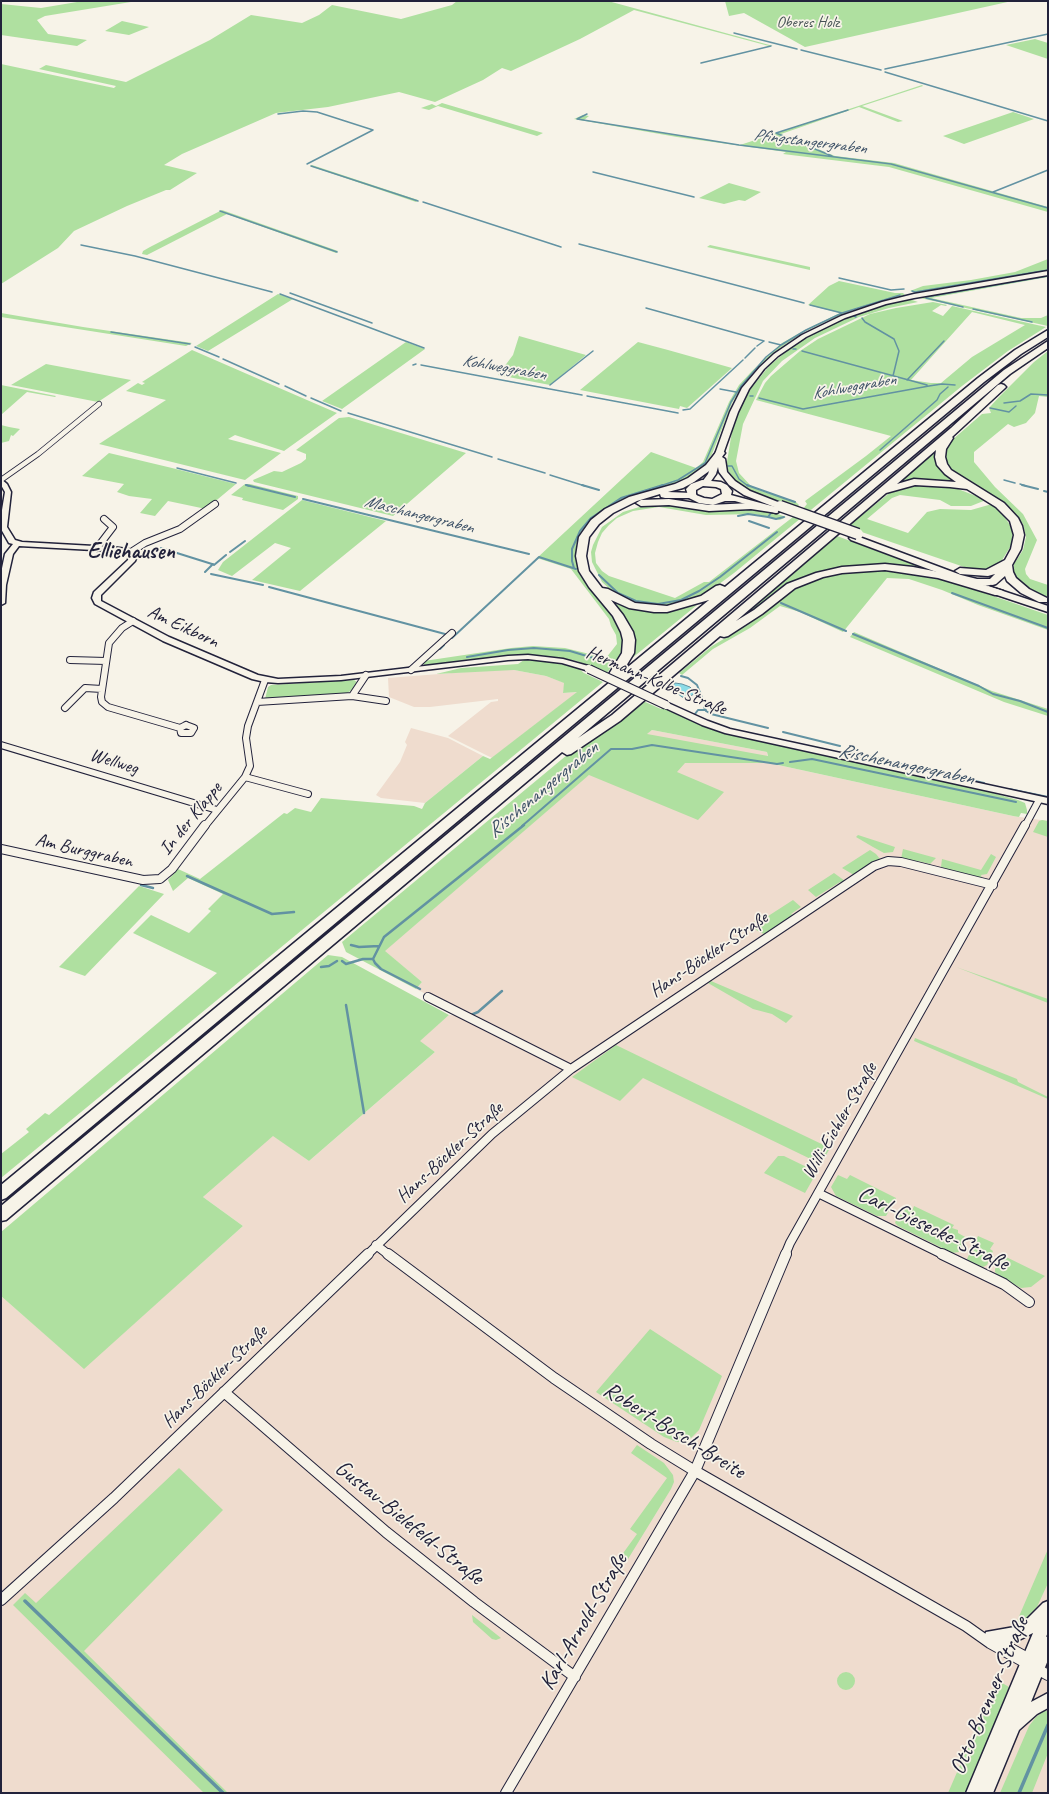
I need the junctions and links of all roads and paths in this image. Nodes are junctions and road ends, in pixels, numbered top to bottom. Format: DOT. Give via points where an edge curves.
graph roads {
  1 [pos="1048,273"];
  2 [pos="1048,337"];
  3 [pos="1036,352"];
  4 [pos="99,404"];
  5 [pos="954,430"];
  6 [pos="721,456"];
  7 [pos="1,480"];
  8 [pos="706,482"];
  9 [pos="718,484"];
  10 [pos="692,491"];
  11 [pos="979,492"];
  12 [pos="652,494"];
  13 [pos="726,495"];
  14 [pos="877,495"];
  15 [pos="214,504"];
  16 [pos="629,505"];
  17 [pos="778,508"];
  18 [pos="104,519"];
  19 [pos="17,544"];
  20 [pos="97,548"];
  21 [pos="131,552"];
  22 [pos="1008,563"];
  23 [pos="751,571"];
  24 [pos="959,574"];
  25 [pos="992,582"];
  26 [pos="2,585"];
  27 [pos="999,593"];
  28 [pos="1,603"];
  29 [pos="1046,604"];
  30 [pos="132,621"];
  31 [pos="452,632"];
  32 [pos="695,651"];
  33 [pos="508,658"];
  34 [pos="70,660"];
  35 [pos="106,661"];
  36 [pos="411,670"];
  37 [pos="366,675"];
  38 [pos="265,680"];
  39 [pos="102,689"];
  40 [pos="352,696"];
  41 [pos="386,700"];
  42 [pos="257,702"];
  43 [pos="590,704"];
  44 [pos="65,708"];
  45 [pos="180,728"];
  46 [pos="1,745"];
  47 [pos="245,777"];
  48 [pos="524,778"];
  49 [pos="308,794"];
  50 [pos="1044,800"];
  51 [pos="217,810"];
  52 [pos="1,849"];
  53 [pos="160,879"];
  54 [pos="993,885"];
  55 [pos="428,998"];
  56 [pos="570,1069"];
  57 [pos="818,1193"];
  58 [pos="1,1194"];
  59 [pos="1,1215"];
  60 [pos="376,1245"];
  61 [pos="1029,1302"];
  62 [pos="224,1392"];
  63 [pos="695,1471"];
  64 [pos="1,1600"];
  65 [pos="1048,1608"];
  66 [pos="1048,1615"];
  67 [pos="966,1626"];
  68 [pos="991,1637"];
  69 [pos="1048,1643"];
  70 [pos="1038,1667"];
  71 [pos="575,1677"];
  72 [pos="1048,1700"];
  73 [pos="1014,1726"];
  74 [pos="506,1793"];
  75 [pos="974,1793"];
  76 [pos="985,1793"];
  1 -- 6 [label="main road" via="914,296 862,310 804,336 776,355 753,378 739,400"];
  2 -- 3 [label="highway"];
  2 -- 23 [label="highway" via="981,380"];
  3 -- 5 [label="highway" via="995,394"];
  3 -- 48 [label="highway" via="1007,372"];
  4 -- 7 [label="street" via="38,454"];
  5 -- 11 [label="highway" via="941,449 942,465 948,472"];
  5 -- 14 [label="highway"];
  6 -- 8 [label="main road"];
  6 -- 9 [label="main road"];
  6 -- 12 [label="highway" via="692,480"];
  6 -- 17 [label="main road" via="723,472 732,483"];
  7 -- 19 [label="street" via="8,492 3,527 9,538"];
  8 -- 9 [label="main road"];
  8 -- 10 [label="main road"];
  9 -- 13 [label="main road" via="724,487"];
  10 -- 12 [label="highway"];
  10 -- 13 [label="main road" via="696,499 706,502 716,502"];
  10 -- 16 [label="highway" via="645,499"];
  11 -- 14 [label="highway" via="950,484 914,482"];
  11 -- 22 [label="highway" via="1000,505 1017,526 1018,543"];
  12 -- 43 [label="highway" via="633,499 604,514 591,526 582,542 582,564 587,577 618,615 629,640 628,653 622,666"];
  13 -- 17 [label="main road"];
  14 -- 32 [label="highway"];
  15 -- 21 [label="street" via="180,529 145,543"];
  16 -- 17 [label="highway" via="664,502 704,508 742,505"];
  16 -- 23 [label="highway" via="614,512 597,528 589,539 586,550 592,578 602,590 617,600 642,608 678,607 705,598"];
  17 -- 24 [label="main road"];
  18 -- 20 [label="street" via="113,527"];
  19 -- 20 [label="street"];
  19 -- 26 [label="street" via="10,554"];
  20 -- 21 [label="street"];
  21 -- 30 [label="street, Am Eikborn" via="131,561 96,598 98,602"];
  22 -- 24 [label="highway" via="988,573"];
  22 -- 25 [label="highway" via="998,578"];
  22 -- 29 [label="highway" via="1011,579"];
  23 -- 43 [label="highway"];
  24 -- 25 [label="main road" via="976,582"];
  24 -- 27 [label="main road"];
  25 -- 29 [label="main road"];
  26 -- 28 [label="street"];
  27 -- 29 [label="main road"];
  27 -- 32 [label="highway" via="940,575 902,568 857,568 830,572 791,586 748,619"];
  30 -- 35 [label="street" via="113,637 108,646"];
  30 -- 38 [label="street, Am Eikborn" via="182,646"];
  31 -- 36 [label="street"];
  32 -- 48 [label="highway" via="612,722"];
  33 -- 36 [label="street, Am Eikborn"];
  33 -- 50 [label="street, Hermann-Kolbe-Straße, bridge" via="548,658 578,665 728,731"];
  34 -- 35 [label="street"];
  35 -- 39 [label="street"];
  36 -- 37 [label="street, Am Eikborn"];
  37 -- 38 [label="street, Am Eikborn" via="315,680"];
  37 -- 40 [label="street"];
  38 -- 42 [label="street, In der Klappe"];
  39 -- 44 [label="street" via="85,688"];
  39 -- 45 [label="street" via="101,699 108,707"];
  40 -- 41 [label="street"];
  40 -- 42 [label="street"];
  42 -- 47 [label="street, In der Klappe" via="246,738 250,766"];
  43 -- 58 [label="highway"];
  46 -- 51 [label="street, Wellweg"];
  47 -- 49 [label="street, In der Klappe"];
  47 -- 51 [label="street, In der Klappe"];
  48 -- 59 [label="highway"];
  50 -- 54 [label="street, Willi-Eichler-Straße"];
  51 -- 53 [label="street, In der Klappe" via="172,869"];
  52 -- 53 [label="street, Am Burggraben" via="143,880"];
  54 -- 56 [label="street, Hans-Böckler-Straße" via="901,862 888,861 874,866"];
  54 -- 57 [label="street, Willi-Eichler-Straße"];
  55 -- 56 [label="street"];
  56 -- 60 [label="street, Hans-Böckler-Straße" via="492,1134"];
  57 -- 61 [label="street, Carl-Giesecke-Straße" via="1004,1284"];
  57 -- 63 [label="street, Willi-Eichler-Straße" via="790,1243"];
  60 -- 62 [label="street, Hans-Böckler-Straße"];
  60 -- 63 [label="street, Robert-Bosch-Breite" via="554,1378"];
  62 -- 64 [label="street, Hans-Böckler-Straße" via="114,1498"];
  62 -- 71 [label="street, Gustav-Bielefeld-Straße" via="386,1532"];
  63 -- 67 [label="street, Robert-Bosch-Breite"];
  63 -- 71 [label="street, Karl-Arnold-Straße"];
  65 -- 68 [label="main road" via="1025,1631"];
  66 -- 70 [label="main road, Otto-Brenner-Straße"];
  67 -- 68 [label="street, Robert-Bosch-Breite"];
  67 -- 70 [label="street, Robert-Bosch-Breite" via="990,1643"];
  68 -- 70 [label="street, Robert-Bosch-Breite"];
  69 -- 70 [label="main road, Otto-Brenner-Straße"];
  70 -- 73 [label="main road, Otto-Brenner-Straße"];
  70 -- 75 [label="main road, Otto-Brenner-Straße"];
  71 -- 74 [label="street, Karl-Arnold-Straße"];
  72 -- 73 [label="main road" via="1032,1709"];
  73 -- 76 [label="main road, Otto-Brenner-Straße"];
}
